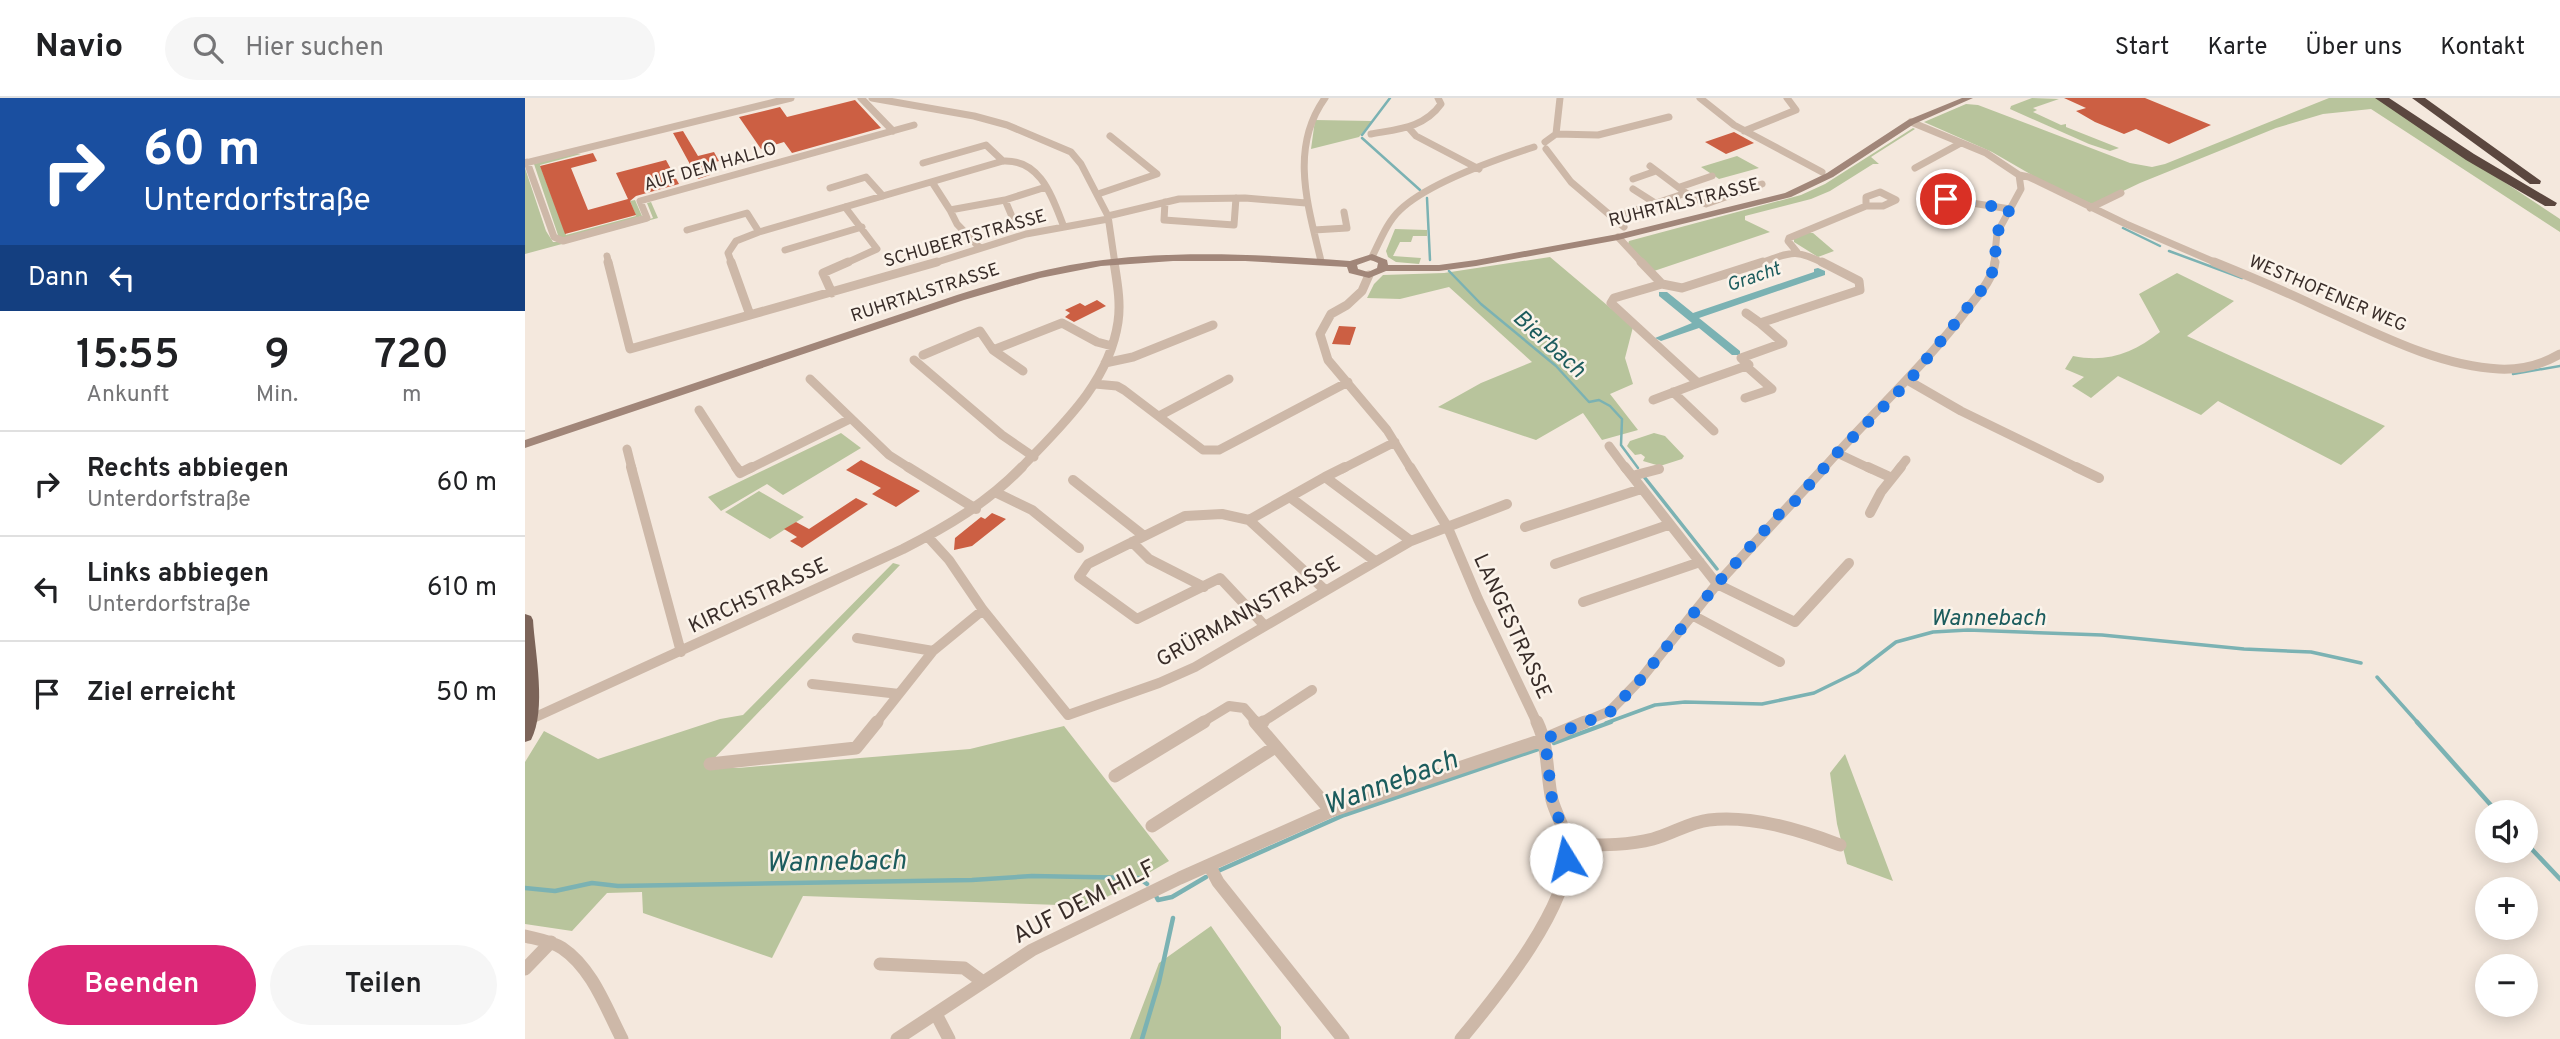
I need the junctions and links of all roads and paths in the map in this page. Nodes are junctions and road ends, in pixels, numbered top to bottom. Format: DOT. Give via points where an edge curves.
graph roads {
  1 [pos="791,98"];
  2 [pos="800,98"];
  3 [pos="861,98"];
  4 [pos="872,98"];
  5 [pos="1325,98"];
  6 [pos="1438,98"];
  7 [pos="1560,98"];
  8 [pos="1700,98"];
  9 [pos="1787,98"];
  10 [pos="1969,98"];
  11 [pos="2381,98"];
  12 [pos="2399,98"];
  13 [pos="2418,98"];
  14 [pos="727,115"];
  15 [pos="1669,117"];
  16 [pos="1911,122"];
  17 [pos="913,125"];
  18 [pos="1408,127"];
  19 [pos="893,131"];
  20 [pos="1744,131"];
  21 [pos="1371,134"];
  22 [pos="1556,134"];
  23 [pos="1110,136"];
  24 [pos="1961,143"];
  25 [pos="1545,145"];
  26 [pos="1003,161"];
  27 [pos="526,162"];
  28 [pos="923,163"];
  29 [pos="1916,168"];
  30 [pos="1479,169"];
  31 [pos="1822,172"];
  32 [pos="2019,175"];
  33 [pos="1712,176"];
  34 [pos="1633,179"];
  35 [pos="932,182"];
  36 [pos="1762,184"];
  37 [pos="1046,187"];
  38 [pos="830,188"];
  39 [pos="1633,189"];
  40 [pos="1683,190"];
  41 [pos="2121,193"];
  42 [pos="1098,194"];
  43 [pos="883,196"];
  44 [pos="1236,198"];
  45 [pos="1946,199"];
  46 [pos="1005,200"];
  47 [pos="1165,202"];
  48 [pos="1306,203"];
  49 [pos="1655,203"];
  50 [pos="2557,203"];
  51 [pos="1866,206"];
  52 [pos="845,207"];
  53 [pos="2090,208"];
  54 [pos="2010,209"];
  55 [pos="950,210"];
  56 [pos="1344,212"];
  57 [pos="1108,217"];
  58 [pos="1612,218"];
  59 [pos="1013,219"];
  60 [pos="862,227"];
  61 [pos="1064,227"];
  62 [pos="1623,227"];
  63 [pos="687,230"];
  64 [pos="1314,230"];
  65 [pos="759,232"];
  66 [pos="1618,237"];
  67 [pos="980,248"];
  68 [pos="785,250"];
  69 [pos="1797,252"];
  70 [pos="607,256"];
  71 [pos="1372,257"];
  72 [pos="1321,261"];
  73 [pos="1116,262"];
  74 [pos="1352,264"];
  75 [pos="1384,268"];
  76 [pos="1369,275"];
  77 [pos="1662,284"];
  78 [pos="832,293"];
  79 [pos="1746,313"];
  80 [pos="750,315"];
  81 [pos="1760,323"];
  82 [pos="1213,325"];
  83 [pos="1112,345"];
  84 [pos="993,350"];
  85 [pos="2560,354"];
  86 [pos="1105,363"];
  87 [pos="1746,366"];
  88 [pos="1023,371"];
  89 [pos="810,379"];
  90 [pos="1229,379"];
  91 [pos="1909,381"];
  92 [pos="1348,382"];
  93 [pos="1698,383"];
  94 [pos="1095,384"];
  95 [pos="1673,392"];
  96 [pos="1745,398"];
  97 [pos="1653,400"];
  98 [pos="699,410"];
  99 [pos="1159,416"];
  100 [pos="850,419"];
  101 [pos="1714,431"];
  102 [pos="1395,442"];
  103 [pos="525,444"];
  104 [pos="1609,446"];
  105 [pos="628,449"];
  106 [pos="1837,453"];
  107 [pos="1034,457"];
  108 [pos="1906,460"];
  109 [pos="1653,470"];
  110 [pos="1634,476"];
  111 [pos="1325,477"];
  112 [pos="1892,478"];
  113 [pos="2099,478"];
  114 [pos="1073,480"];
  115 [pos="1641,489"];
  116 [pos="997,493"];
  117 [pos="1291,498"];
  118 [pos="1507,505"];
  119 [pos="976,509"];
  120 [pos="1870,513"];
  121 [pos="1249,520"];
  122 [pos="1668,526"];
  123 [pos="1525,527"];
  124 [pos="1448,528"];
  125 [pos="1144,536"];
  126 [pos="928,537"];
  127 [pos="1411,541"];
  128 [pos="1132,542"];
  129 [pos="1079,548"];
  130 [pos="1375,561"];
  131 [pos="1700,562"];
  132 [pos="1849,563"];
  133 [pos="1555,564"];
  134 [pos="1717,584"];
  135 [pos="1204,587"];
  136 [pos="1325,590"];
  137 [pos="1583,602"];
  138 [pos="983,610"];
  139 [pos="1692,615"];
  140 [pos="525,620"];
  141 [pos="1265,626"];
  142 [pos="857,638"];
  143 [pos="933,651"];
  144 [pos="681,652"];
  145 [pos="1780,662"];
  146 [pos="813,684"];
  147 [pos="1312,690"];
  148 [pos="899,694"];
  149 [pos="1258,725"];
  150 [pos="527,727"];
  151 [pos="1545,739"];
  152 [pos="1275,747"];
  153 [pos="710,764"];
  154 [pos="1115,776"];
  155 [pos="1331,811"];
  156 [pos="1152,826"];
  157 [pos="1568,845"];
  158 [pos="1840,845"];
  159 [pos="1213,873"];
  160 [pos="525,936"];
  161 [pos="552,943"];
  162 [pos="880,964"];
  163 [pos="525,969"];
  164 [pos="983,982"];
  165 [pos="936,1014"];
  166 [pos="622,1039"];
  167 [pos="897,1039"];
  168 [pos="949,1039"];
  169 [pos="1343,1039"];
  170 [pos="1461,1039"];
  1 -- 14 [label="street"];
  2 -- 14 [label="street, AUF DEM HALLO"];
  3 -- 19 [label="street"];
  4 -- 42 [label="street, KIRCHSTRASSE" via="974,116 1043,139 1070,152"];
  5 -- 48 [label="street" via="1313,110 1306,128"];
  6 -- 18 [label="street" via="1441,104 1435,114"];
  7 -- 22 [label="street"];
  8 -- 20 [label="street"];
  9 -- 20 [label="street" via="1796,110"];
  10 -- 16 [label="main road, RUHRTALSTRASSE"];
  11 -- 50 [label="highway" via="2470,156"];
  12 -- 50 [label="highway" via="2453,139"];
  13 -- 50 [label="highway"];
  14 -- 27 [label="street"];
  15 -- 22 [label="street" via="1600,133"];
  16 -- 24 [label="street, WESTHOFENER WEG"];
  16 -- 66 [label="main road, RUHRTALSTRASSE" via="1808,187"];
  17 -- 19 [label="street, AUF DEM HALLO"];
  18 -- 21 [label="street"];
  18 -- 30 [label="street" via="1416,136"];
  19 -- 27 [label="street, AUF DEM HALLO" via="640,201 647,218 563,241 554,237"];
  20 -- 31 [label="street"];
  22 -- 25 [label="street"];
  23 -- 42 [label="street" via="1157,174"];
  24 -- 29 [label="street"];
  24 -- 32 [label="street, WESTHOFENER WEG"];
  25 -- 30 [label="street" via="1535,143"];
  25 -- 58 [label="street" via="1574,187"];
  26 -- 28 [label="street" via="986,145"];
  26 -- 35 [label="street"];
  26 -- 37 [label="street" via="1014,158 1032,166"];
  30 -- 71 [label="street" via="1406,204"];
  32 -- 53 [label="street, WESTHOFENER WEG"];
  32 -- 54 [label="street, AUF DEM HILF" via="2021,189"];
  33 -- 40 [label="street"];
  34 -- 40 [label="street" via="1653,169"];
  35 -- 43 [label="street"];
  35 -- 55 [label="street"];
  36 -- 40 [label="street" via="1706,204"];
  37 -- 46 [label="street"];
  37 -- 61 [label="street"];
  38 -- 43 [label="street" via="866,177"];
  39 -- 49 [label="street"];
  40 -- 49 [label="street"];
  41 -- 53 [label="street"];
  42 -- 57 [label="street, KIRCHSTRASSE"];
  43 -- 52 [label="street"];
  44 -- 47 [label="street, SCHUBERTSTRASSE"];
  44 -- 47 [label="street" via="1234,225 1164,220"];
  44 -- 48 [label="street, SCHUBERTSTRASSE"];
  45 -- 54 [label="street"];
  46 -- 55 [label="street"];
  46 -- 59 [label="street"];
  47 -- 57 [label="street, SCHUBERTSTRASSE"];
  48 -- 64 [label="street"];
  49 -- 58 [label="street"];
  51 -- 69 [label="street" via="1789,238"];
  52 -- 60 [label="street"];
  52 -- 65 [label="street"];
  53 -- 85 [label="street, WESTHOFENER WEG" via="2351,321 2455,360 2505,369 2549,361"];
  54 -- 91 [label="street, AUF DEM HILF" via="1997,233 1994,269 1984,287"];
  55 -- 67 [label="street"];
  56 -- 64 [label="street" via="1347,228"];
  57 -- 61 [label="street, SCHUBERTSTRASSE"];
  57 -- 73 [label="street, KIRCHSTRASSE"];
  58 -- 62 [label="street"];
  60 -- 68 [label="street"];
  60 -- 78 [label="street" via="877,249 823,273"];
  61 -- 67 [label="street, SCHUBERTSTRASSE"];
  63 -- 65 [label="street" via="747,213"];
  64 -- 72 [label="street"];
  65 -- 80 [label="street" via="728,249"];
  66 -- 75 [label="main road, RUHRTALSTRASSE" via="1457,266"];
  66 -- 77 [label="street"];
  67 -- 78 [label="street, SCHUBERTSTRASSE"];
  69 -- 77 [label="street" via="1682,288"];
  69 -- 81 [label="street" via="1859,281 1860,290"];
  70 -- 80 [label="street, SCHUBERTSTRASSE" via="630,349"];
  71 -- 74 [label="main road, RUHRTALSTRASSE"];
  71 -- 75 [label="main road" via="1381,260"];
  72 -- 73 [label="main road, RUHRTALSTRASSE" via="1206,257"];
  72 -- 74 [label="main road, RUHRTALSTRASSE"];
  73 -- 83 [label="street, KIRCHSTRASSE" via="1119,310"];
  73 -- 103 [label="main road, RUHRTALSTRASSE" via="981,291"];
  74 -- 76 [label="main road, RUHRTALSTRASSE" via="1357,274"];
  75 -- 76 [label="main road, RUHRTALSTRASSE"];
  76 -- 92 [label="street, LANGESTRASSE" via="1362,291 1331,314 1319,334 1328,360"];
  77 -- 93 [label="street" via="1614,298 1611,303"];
  78 -- 80 [label="street, SCHUBERTSTRASSE"];
  79 -- 81 [label="street"];
  81 -- 87 [label="street" via="1783,343 1741,358"];
  82 -- 86 [label="street"];
  83 -- 84 [label="street" via="1062,323"];
  83 -- 86 [label="street, KIRCHSTRASSE"];
  84 -- 88 [label="street"];
  84 -- 107 [label="street" via="980,331 919,357 1002,435"];
  86 -- 94 [label="street, KIRCHSTRASSE"];
  87 -- 93 [label="street"];
  87 -- 96 [label="street" via="1772,389"];
  89 -- 100 [label="street"];
  90 -- 99 [label="street"];
  91 -- 106 [label="street, AUF DEM HILF"];
  91 -- 113 [label="street"];
  92 -- 99 [label="street" via="1219,450 1203,450"];
  92 -- 102 [label="street, LANGESTRASSE"];
  93 -- 95 [label="street"];
  94 -- 99 [label="street" via="1117,386"];
  94 -- 107 [label="street, KIRCHSTRASSE"];
  95 -- 97 [label="street"];
  95 -- 101 [label="street"];
  98 -- 100 [label="street" via="740,473"];
  100 -- 119 [label="street" via="911,471"];
  102 -- 111 [label="street"];
  102 -- 124 [label="street, LANGESTRASSE"];
  104 -- 110 [label="street"];
  105 -- 144 [label="street"];
  106 -- 112 [label="street"];
  106 -- 134 [label="street, AUF DEM HILF"];
  107 -- 116 [label="street, KIRCHSTRASSE"];
  108 -- 112 [label="street"];
  109 -- 110 [label="street"];
  110 -- 115 [label="street"];
  111 -- 117 [label="street"];
  111 -- 127 [label="street"];
  112 -- 120 [label="street"];
  114 -- 125 [label="street"];
  115 -- 122 [label="street"];
  115 -- 123 [label="street"];
  116 -- 119 [label="street, KIRCHSTRASSE"];
  116 -- 129 [label="street" via="1032,510"];
  117 -- 121 [label="street"];
  117 -- 130 [label="street, GRÜRMANNSTRASSE"];
  118 -- 124 [label="street"];
  119 -- 126 [label="street, KIRCHSTRASSE"];
  121 -- 125 [label="street" via="1202,513"];
  121 -- 136 [label="street"];
  122 -- 131 [label="street"];
  122 -- 133 [label="street"];
  124 -- 127 [label="street, GRÜRMANNSTRASSE"];
  124 -- 151 [label="street, LANGESTRASSE"];
  125 -- 128 [label="street"];
  126 -- 138 [label="street, GRÜRMANNSTRASSE"];
  126 -- 144 [label="street, KIRCHSTRASSE"];
  127 -- 130 [label="street, GRÜRMANNSTRASSE"];
  128 -- 135 [label="street" via="1149,559"];
  128 -- 135 [label="street" via="1088,564 1079,577 1137,619"];
  130 -- 136 [label="street, GRÜRMANNSTRASSE"];
  131 -- 134 [label="street"];
  131 -- 137 [label="street"];
  132 -- 134 [label="street" via="1795,622"];
  134 -- 139 [label="street, AUF DEM HILF"];
  135 -- 141 [label="street" via="1220,578"];
  136 -- 141 [label="street, GRÜRMANNSTRASSE"];
  138 -- 141 [label="street, GRÜRMANNSTRASSE" via="1068,715 1183,672"];
  138 -- 143 [label="street"];
  139 -- 145 [label="street"];
  139 -- 151 [label="street, AUF DEM HILF" via="1610,712"];
  140 -- 150 [label="main road"];
  142 -- 143 [label="street"];
  143 -- 148 [label="street"];
  144 -- 150 [label="street, KIRCHSTRASSE"];
  146 -- 148 [label="street"];
  147 -- 149 [label="street"];
  148 -- 153 [label="street" via="856,748"];
  149 -- 152 [label="street"];
  149 -- 154 [label="street" via="1244,708 1229,706"];
  151 -- 155 [label="street, AUF DEM HILF"];
  151 -- 157 [label="street, LANGESTRASSE" via="1552,799"];
  152 -- 155 [label="street"];
  152 -- 156 [label="street, AUF DEM HILF"];
  155 -- 159 [label="street, AUF DEM HILF"];
  157 -- 158 [label="street" via="1639,842 1723,819"];
  157 -- 170 [label="street" via="1565,873 1550,914 1501,989"];
  159 -- 164 [label="street, AUF DEM HILF" via="1033,950"];
  159 -- 169 [label="street"];
  160 -- 161 [label="street"];
  161 -- 163 [label="street"];
  161 -- 166 [label="street" via="580,967"];
  162 -- 164 [label="street" via="964,968"];
  164 -- 165 [label="street, AUF DEM HILF"];
  165 -- 167 [label="street, AUF DEM HILF"];
  165 -- 168 [label="street"];
}
